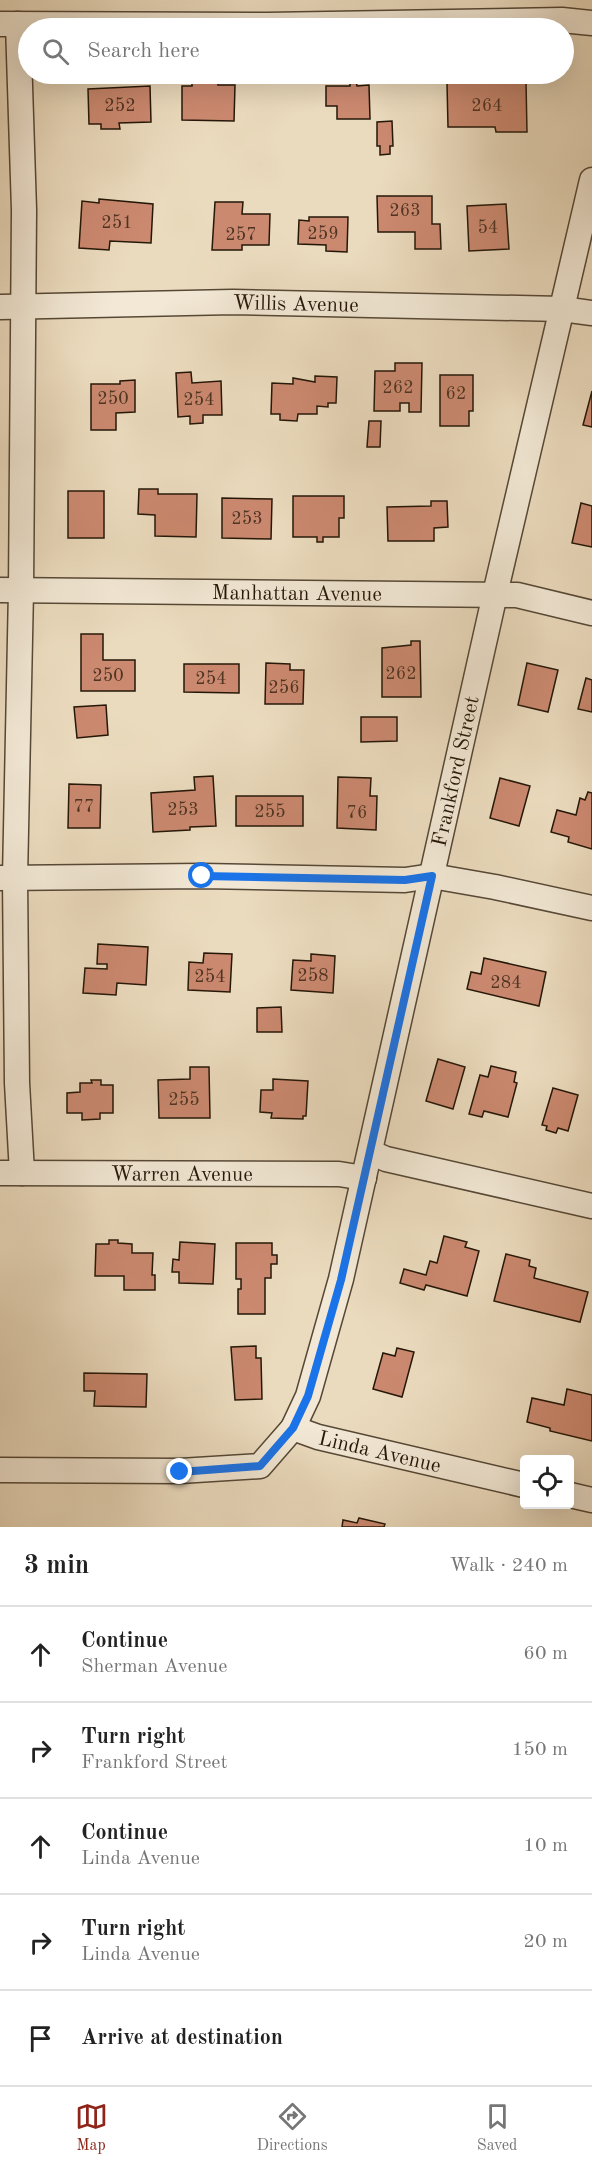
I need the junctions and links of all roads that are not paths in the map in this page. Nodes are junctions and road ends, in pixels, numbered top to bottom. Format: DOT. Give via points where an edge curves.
graph roads {
  1 [pos="574,21"];
  2 [pos="592,23"];
  3 [pos="9,24"];
  4 [pos="592,180"];
  5 [pos="12,307"];
  6 [pos="562,309"];
  7 [pos="592,313"];
  8 [pos="11,590"];
  9 [pos="495,594"];
  10 [pos="592,613"];
  11 [pos="432,876"];
  12 [pos="8,878"];
  13 [pos="592,908"];
  14 [pos="370,1152"];
  15 [pos="11,1173"];
  16 [pos="364,1178"];
  17 [pos="592,1206"];
  18 [pos="293,1428"];
  19 [pos="0,1470"];
  20 [pos="520,1484"];
  21 [pos="574,1496"];
  22 [pos="592,1500"];
  1 -- 2 [label="street"];
  3 -- 5 [label="street" via="24,210"];
  4 -- 6 [label="street, Frankford Street"];
  5 -- 6 [label="street, Willis Avenue" via="233,302"];
  5 -- 8 [label="street"];
  6 -- 7 [label="street, Willis Avenue"];
  6 -- 9 [label="street, Frankford Street"];
  8 -- 9 [label="street, Manhattan Avenue"];
  8 -- 12 [label="street"];
  9 -- 10 [label="street, Manhattan Avenue" via="517,595"];
  9 -- 11 [label="street, Frankford Street"];
  11 -- 12 [label="street" via="405,880"];
  11 -- 13 [label="street"];
  11 -- 14 [label="street, Frankford Street"];
  12 -- 15 [label="street" via="17,1083"];
  14 -- 16 [label="street, Frankford Street"];
  14 -- 17 [label="street" via="386,1159"];
  15 -- 16 [label="street, Warren Avenue" via="339,1174"];
  16 -- 18 [label="street, Frankford Street" via="341,1280 308,1396"];
  18 -- 19 [label="street, Linda Avenue" via="260,1466 180,1472"];
  18 -- 20 [label="street, Linda Avenue"];
  21 -- 22 [label="street"];
}
